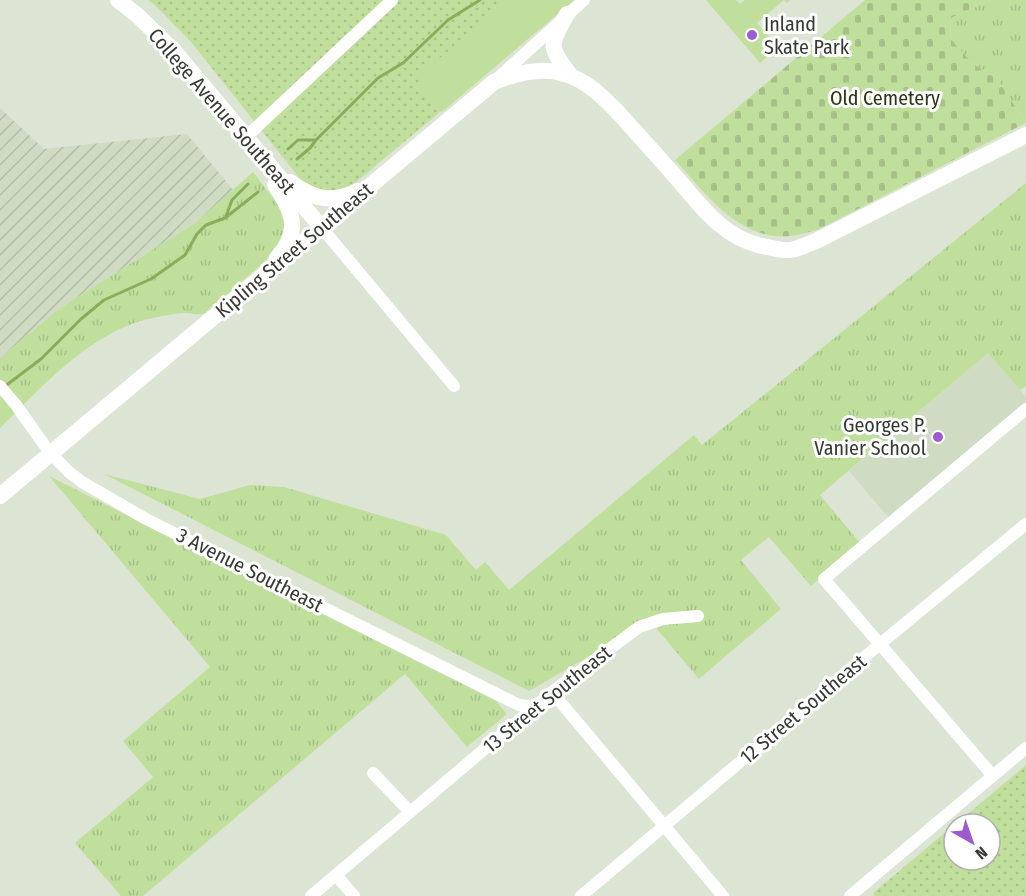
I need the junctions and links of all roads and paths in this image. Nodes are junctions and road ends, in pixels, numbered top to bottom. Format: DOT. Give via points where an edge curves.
graph roads {
  1 [pos="118,0"];
  2 [pos="392,0"];
  3 [pos="584,0"];
  4 [pos="567,14"];
  5 [pos="571,76"];
  6 [pos="482,93"];
  7 [pos="1026,135"];
  8 [pos="250,142"];
  9 [pos="274,171"];
  10 [pos="372,185"];
  11 [pos="321,227"];
  12 [pos="261,277"];
  13 [pos="0,386"];
  14 [pos="454,386"];
  15 [pos="1026,409"];
  16 [pos="50,453"];
  17 [pos="0,496"];
  18 [pos="1026,524"];
  19 [pos="698,616"];
  20 [pos="880,644"];
  21 [pos="552,692"];
  22 [pos="535,707"];
  23 [pos="1026,748"];
  24 [pos="373,773"];
  25 [pos="993,776"];
  26 [pos="410,812"];
  27 [pos="664,826"];
  28 [pos="336,875"];
  29 [pos="854,895"];
  30 [pos="311,896"];
  31 [pos="354,896"];
  32 [pos="581,896"];
  33 [pos="723,896"];
  1 -- 8 [label="street, College Avenue Southeast" via="175,52"];
  2 -- 8 [label="street"];
  3 -- 4 [label="street, Kipling Street Southeast"];
  4 -- 5 [label="street" via="554,39 554,51"];
  4 -- 6 [label="street, Kipling Street Southeast"];
  5 -- 6 [label="street" via="530,71 494,82"];
  5 -- 7 [label="street" via="608,101 720,225 746,242 769,248 790,250 816,242"];
  6 -- 10 [label="street, Kipling Street Southeast"];
  8 -- 9 [label="street, College Avenue Southeast"];
  8 -- 12 [label="street" via="292,218 288,241"];
  9 -- 10 [label="street" via="308,194 332,199"];
  9 -- 11 [label="street, College Avenue Southeast"];
  10 -- 11 [label="street, Kipling Street Southeast"];
  11 -- 12 [label="street, Kipling Street Southeast"];
  11 -- 14 [label="street"];
  12 -- 16 [label="street, Kipling Street Southeast"];
  13 -- 16 [label="street, 3 Avenue Southeast"];
  15 -- 20 [label="street" via="824,579"];
  16 -- 17 [label="street, Kipling Street Southeast"];
  16 -- 22 [label="street, 3 Avenue Southeast" via="82,482 146,519 519,705"];
  18 -- 20 [label="street, 12 Street Southeast"];
  19 -- 21 [label="street, 13 Street Southeast" via="639,627"];
  20 -- 25 [label="street"];
  20 -- 27 [label="street, 12 Street Southeast"];
  21 -- 22 [label="street, 13 Street Southeast"];
  21 -- 27 [label="street"];
  22 -- 26 [label="street, 13 Street Southeast"];
  23 -- 25 [label="street"];
  24 -- 26 [label="street"];
  25 -- 29 [label="street"];
  26 -- 28 [label="street, 13 Street Southeast"];
  27 -- 32 [label="street, 12 Street Southeast"];
  27 -- 33 [label="street"];
  28 -- 30 [label="street, 13 Street Southeast"];
  28 -- 31 [label="street"];
}
